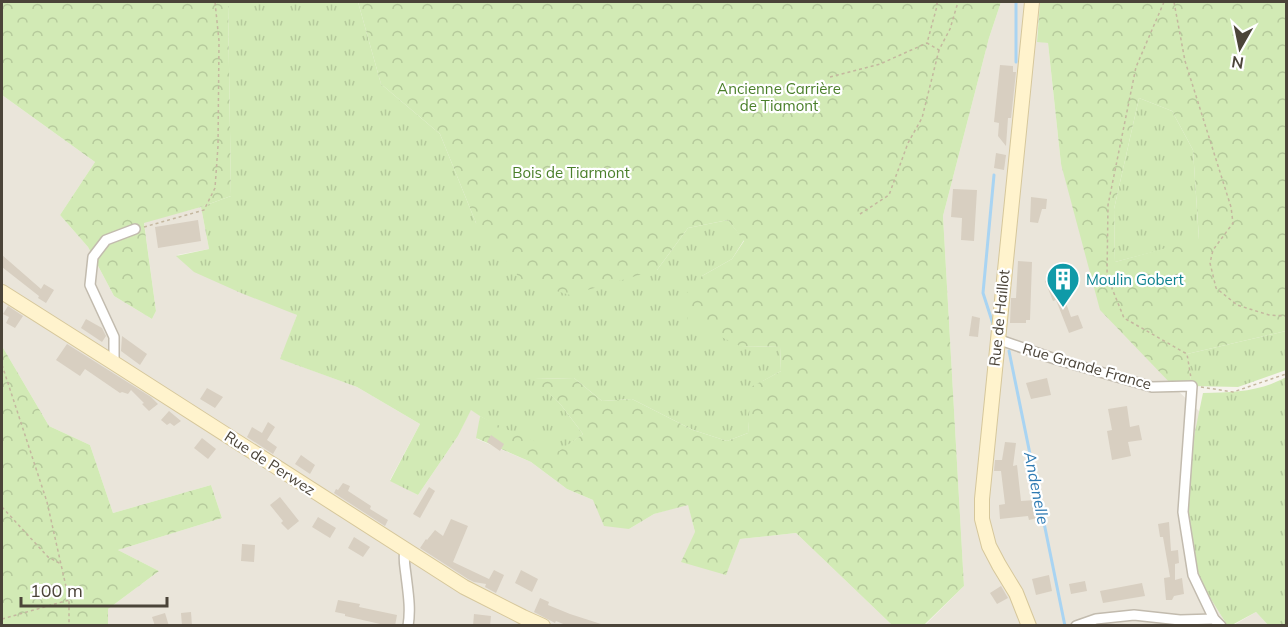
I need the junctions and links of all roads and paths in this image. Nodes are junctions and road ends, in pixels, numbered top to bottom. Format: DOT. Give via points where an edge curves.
graph roads {
  1 [pos="215,2"];
  2 [pos="937,2"];
  3 [pos="958,2"];
  4 [pos="1032,2"];
  5 [pos="1164,2"];
  6 [pos="1174,2"];
  7 [pos="927,43"];
  8 [pos="939,50"];
  9 [pos="830,77"];
  10 [pos="860,214"];
  11 [pos="135,230"];
  12 [pos="2,292"];
  13 [pos="1287,316"];
  14 [pos="997,339"];
  15 [pos="114,363"];
  16 [pos="2,365"];
  17 [pos="1287,374"];
  18 [pos="1192,386"];
  19 [pos="2,507"];
  20 [pos="405,550"];
  21 [pos="61,565"];
  22 [pos="69,600"];
  23 [pos="2,620"];
  24 [pos="1218,622"];
  25 [pos="69,626"];
  26 [pos="408,626"];
  27 [pos="543,626"];
  28 [pos="1029,626"];
  29 [pos="1076,626"];
  1 -- 11 [label="path" via="219,41 215,188 204,210"];
  2 -- 7 [label="path"];
  3 -- 8 [label="path"];
  4 -- 14 [label="street, Rue de Haillot"];
  5 -- 18 [label="path" via="1136,67 1108,205 1107,276 1124,318 1187,354"];
  6 -- 13 [label="path" via="1185,61 1231,207 1233,223 1213,250 1210,262 1216,288 1237,305"];
  7 -- 8 [label="path"];
  7 -- 9 [label="path" via="880,64"];
  8 -- 10 [label="path" via="922,118 908,143 889,195"];
  11 -- 15 [label="street" via="106,240 93,257 90,285 114,337"];
  12 -- 15 [label="street, Rue de Perwez"];
  14 -- 18 [label="street, Rue Grande France" via="1152,387"];
  14 -- 28 [label="street, Rue de Haillot" via="982,519 989,546 1016,592"];
  15 -- 20 [label="street, Rue de Perwez"];
  16 -- 21 [label="path" via="47,502"];
  17 -- 18 [label="path" via="1233,392"];
  18 -- 24 [label="street" via="1183,512 1193,575"];
  19 -- 21 [label="path" via="48,557"];
  20 -- 26 [label="street"];
  20 -- 27 [label="street, Rue de Perwez" via="465,587"];
  21 -- 22 [label="path"];
  22 -- 23 [label="path"];
  22 -- 25 [label="path"];
  24 -- 29 [label="street" via="1134,615 1096,619"];
}
